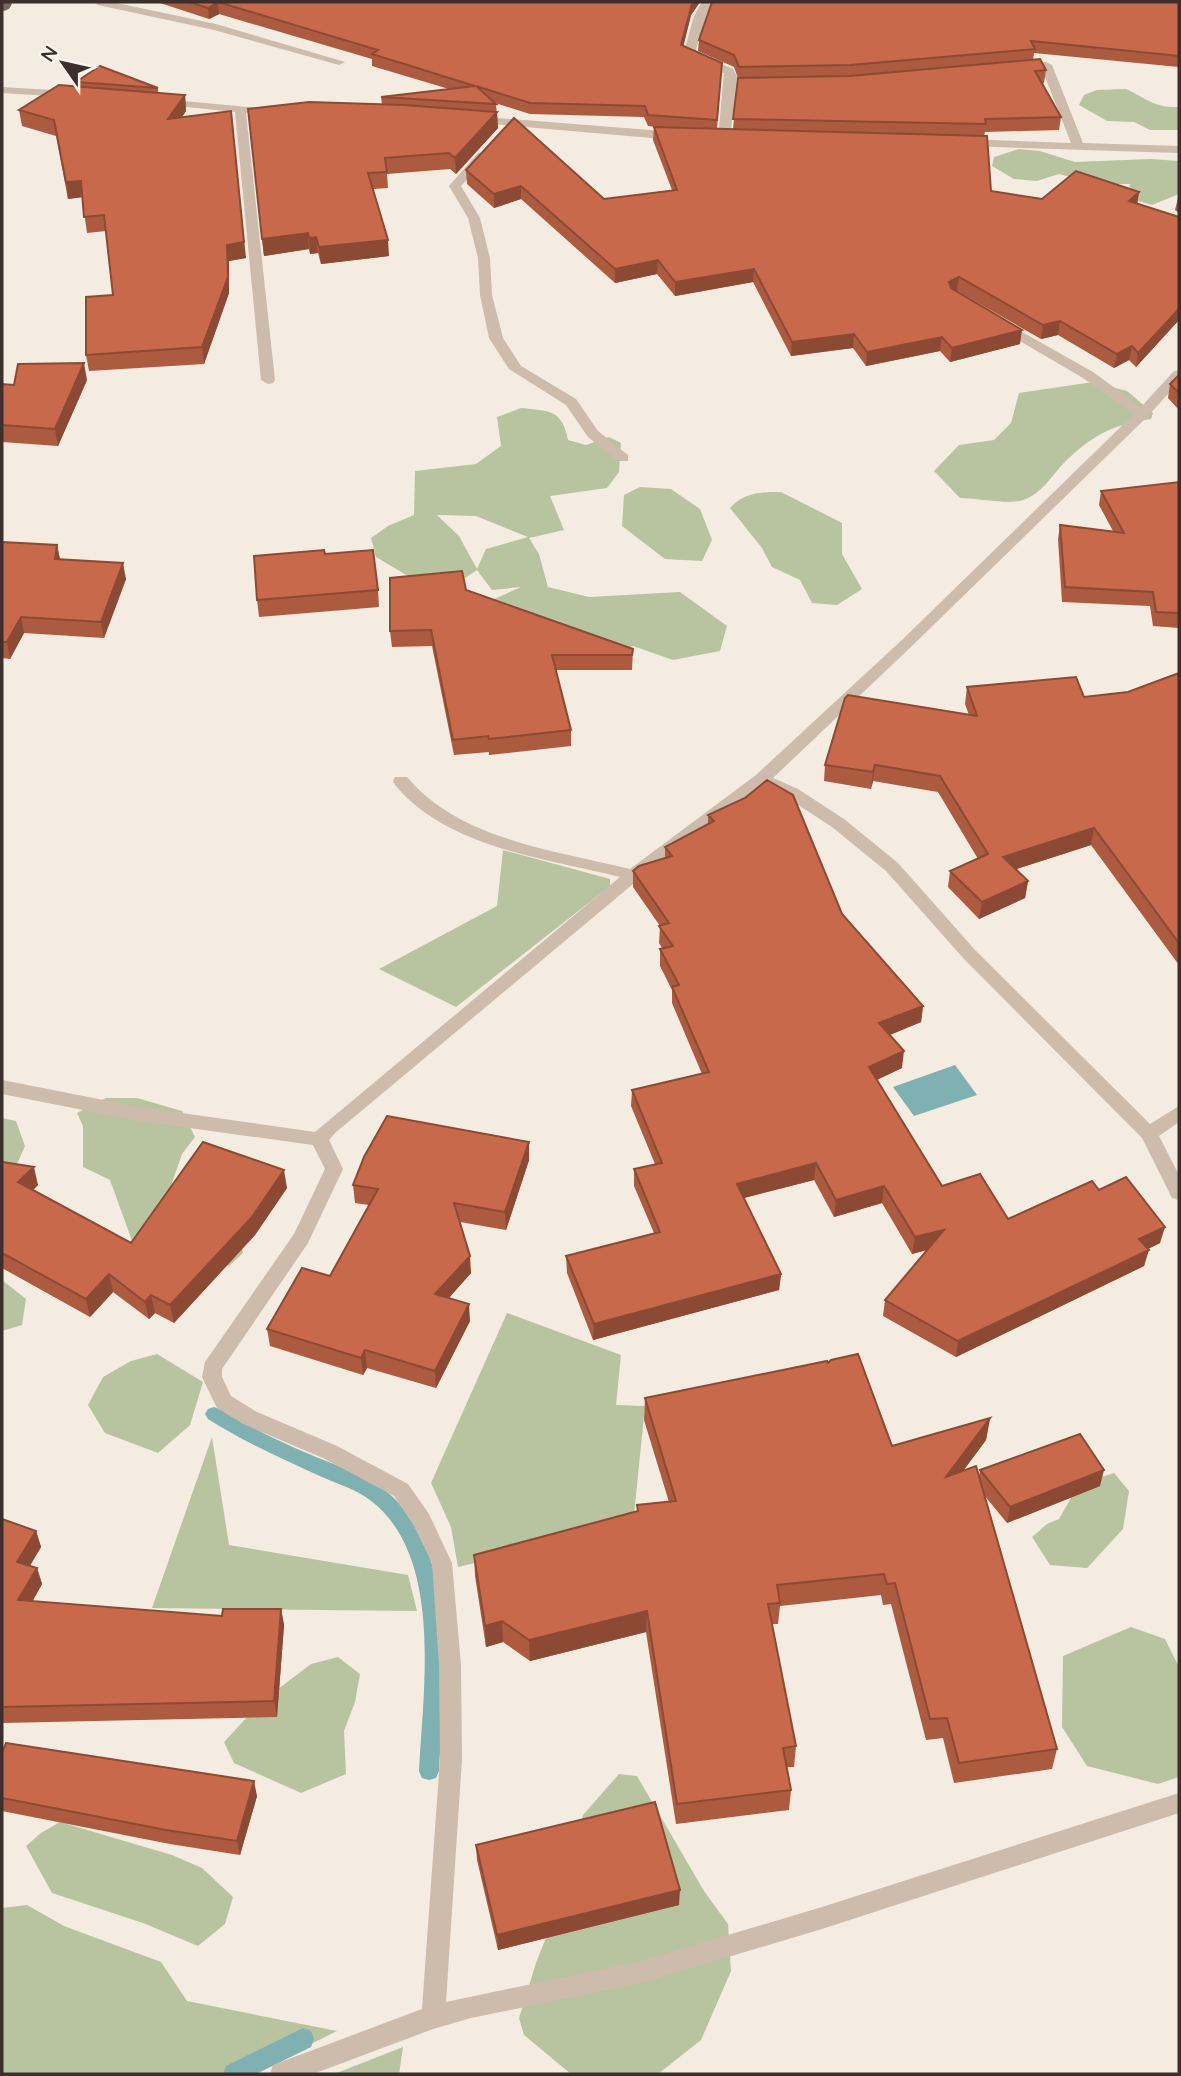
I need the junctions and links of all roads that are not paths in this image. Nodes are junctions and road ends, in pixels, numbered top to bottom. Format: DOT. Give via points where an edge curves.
graph roads {
  1 [pos="98,2"];
  2 [pos="707,2"];
  3 [pos="339,62"];
  4 [pos="1009,68"];
  5 [pos="2,90"];
  6 [pos="86,96"];
  7 [pos="149,101"];
  8 [pos="240,109"];
  9 [pos="279,112"];
  10 [pos="459,118"];
  11 [pos="513,122"];
  12 [pos="682,136"];
  13 [pos="738,138"];
  14 [pos="951,143"];
  15 [pos="1078,145"];
  16 [pos="1179,150"];
  17 [pos="992,318"];
  18 [pos="1179,374"];
  19 [pos="268,380"];
  20 [pos="1142,414"];
  21 [pos="623,458"];
  22 [pos="762,779"];
  23 [pos="401,781"];
  24 [pos="633,875"];
  25 [pos="2,1087"];
  26 [pos="1179,1113"];
  27 [pos="1149,1133"];
  28 [pos="319,1139"];
  29 [pos="1179,1193"];
  30 [pos="1179,1803"];
  31 [pos="433,2017"];
  32 [pos="282,2074"];
  1 -- 3 [label="street" via="216,27"];
  2 -- 13 [label="street" via="689,55 729,71 736,84 719,138"];
  4 -- 15 [label="street" via="1046,65"];
  5 -- 6 [label="street"];
  7 -- 8 [label="street"];
  8 -- 9 [label="street"];
  8 -- 19 [label="street"];
  10 -- 11 [label="street"];
  11 -- 12 [label="street"];
  11 -- 21 [label="street" via="455,187 474,218 496,338 516,369 571,402 593,434"];
  14 -- 15 [label="street"];
  15 -- 16 [label="street"];
  17 -- 20 [label="street" via="1088,375"];
  18 -- 20 [label="street"];
  20 -- 22 [label="street"];
  22 -- 24 [label="street"];
  22 -- 27 [label="street" via="838,824 892,867 970,955"];
  23 -- 24 [label="street" via="420,803 449,821 518,845"];
  24 -- 28 [label="street"];
  25 -- 28 [label="street" via="139,1114"];
  26 -- 27 [label="street"];
  27 -- 29 [label="street"];
  28 -- 31 [label="street" via="334,1169 301,1238 212,1368 212,1377 224,1402 241,1413 401,1490 422,1520 442,1563 450,1665 450,1759"];
  30 -- 31 [label="street" via="641,1972"];
  31 -- 32 [label="street"];
}
